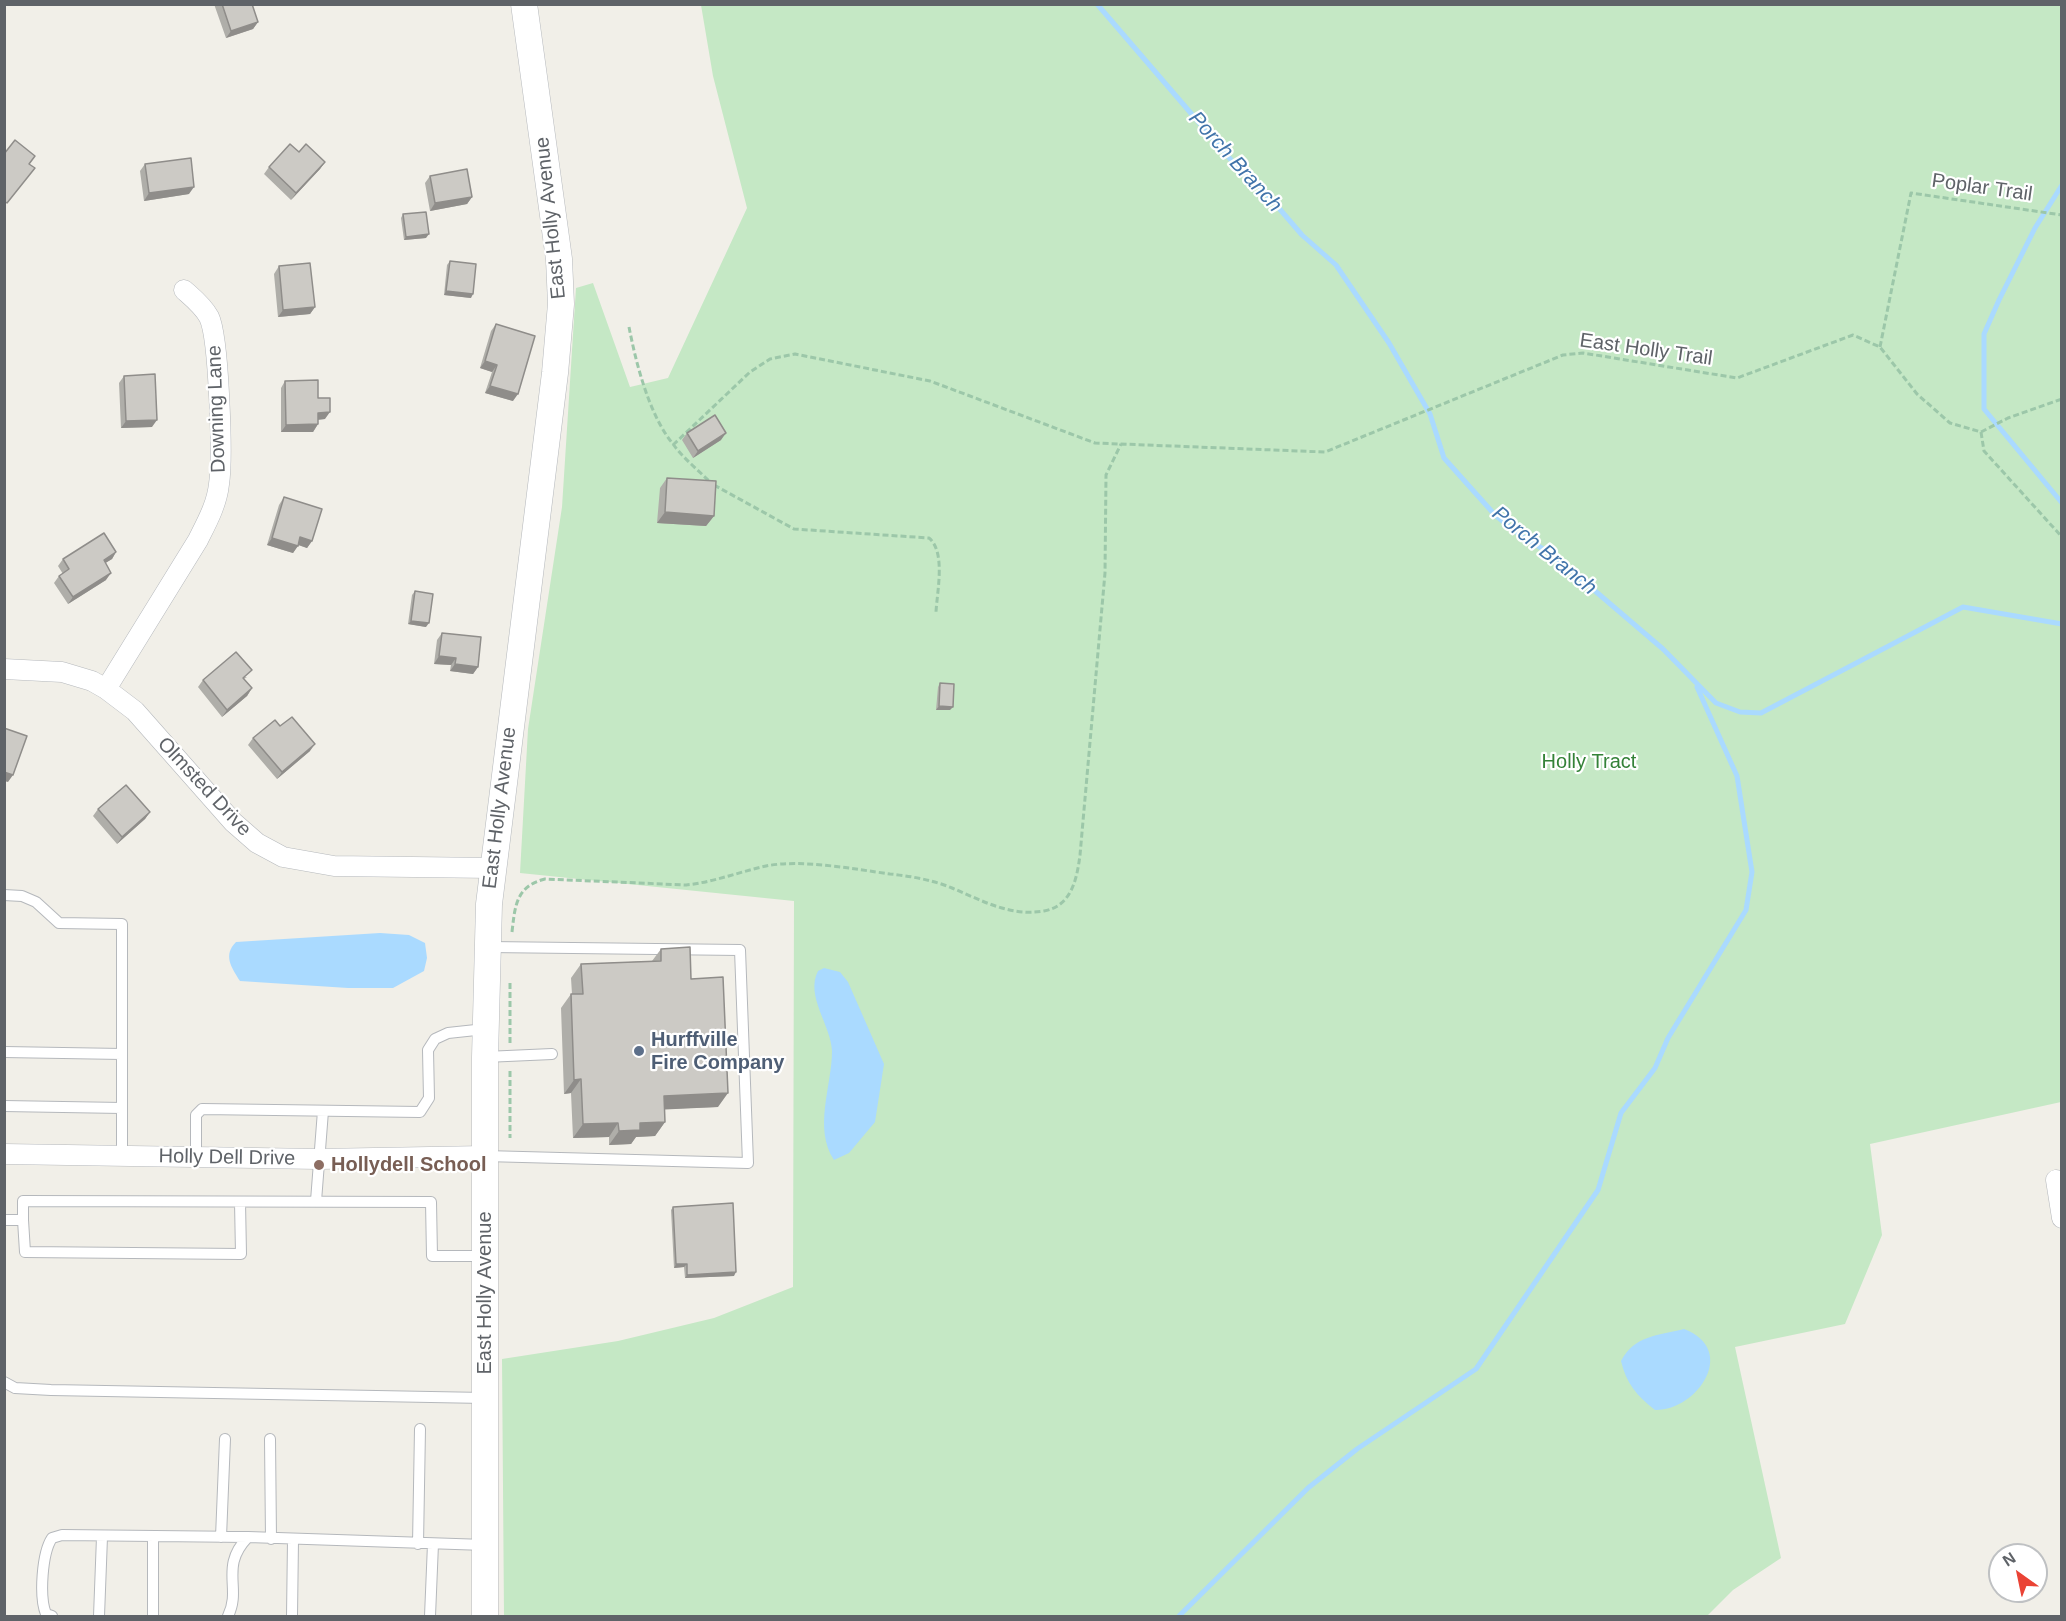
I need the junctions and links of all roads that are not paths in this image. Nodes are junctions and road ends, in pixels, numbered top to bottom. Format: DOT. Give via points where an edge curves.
graph roads {
  1 [pos="524,4"];
  2 [pos="184,290"];
  3 [pos="4,669"];
  4 [pos="106,689"];
  5 [pos="492,868"];
  6 [pos="4,895"];
  7 [pos="487,947"];
  8 [pos="485,1029"];
  9 [pos="4,1052"];
  10 [pos="122,1054"];
  11 [pos="552,1054"];
  12 [pos="485,1057"];
  13 [pos="4,1106"];
  14 [pos="122,1108"];
  15 [pos="323,1111"];
  16 [pos="4,1154"];
  17 [pos="122,1156"];
  18 [pos="484,1156"];
  19 [pos="195,1157"];
  20 [pos="319,1159"];
  21 [pos="2056,1180"];
  22 [pos="316,1201"];
  23 [pos="240,1202"];
  24 [pos="2061,1218"];
  25 [pos="4,1220"];
  26 [pos="23,1220"];
  27 [pos="486,1256"];
  28 [pos="4,1382"];
  29 [pos="485,1398"];
  30 [pos="420,1429"];
  31 [pos="270,1439"];
  32 [pos="225,1440"];
  33 [pos="102,1537"];
  34 [pos="221,1537"];
  35 [pos="248,1537"];
  36 [pos="153,1538"];
  37 [pos="271,1539"];
  38 [pos="293,1540"];
  39 [pos="418,1544"];
  40 [pos="433,1544"];
  41 [pos="485,1545"];
  42 [pos="52,1617"];
  43 [pos="99,1617"];
  44 [pos="153,1617"];
  45 [pos="228,1617"];
  46 [pos="292,1617"];
  47 [pos="430,1617"];
  48 [pos="485,1617"];
  1 -- 5 [label="street, East Holly Avenue" via="559,259 561,304"];
  2 -- 4 [label="street, Downing Lane" via="202,307 213,328 221,457 219,485 198,540"];
  3 -- 4 [label="street, Olmsted Drive" via="62,672"];
  4 -- 5 [label="street, Olmsted Drive" via="135,711 233,822 257,843 283,857 334,866"];
  5 -- 7 [label="street, East Holly Avenue"];
  6 -- 10 [label="lane" via="36,902 59,922 122,924"];
  7 -- 8 [label="street, East Holly Avenue"];
  7 -- 18 [label="lane" via="740,950 748,1163"];
  8 -- 12 [label="street, East Holly Avenue"];
  8 -- 15 [label="lane" via="448,1033 435,1039 428,1050 429,1098 420,1112"];
  9 -- 10 [label="lane"];
  10 -- 14 [label="lane"];
  11 -- 12 [label="lane"];
  12 -- 18 [label="street, East Holly Avenue"];
  13 -- 14 [label="lane"];
  14 -- 17 [label="lane"];
  15 -- 19 [label="lane" via="202,1109 196,1115"];
  15 -- 20 [label="lane"];
  16 -- 17 [label="street, Holly Dell Drive"];
  17 -- 19 [label="street, Holly Dell Drive"];
  18 -- 20 [label="street, Holly Dell Drive"];
  18 -- 27 [label="street, East Holly Avenue"];
  19 -- 20 [label="street, Holly Dell Drive"];
  20 -- 22 [label="lane"];
  21 -- 24 [label="street"];
  22 -- 23 [label="lane"];
  22 -- 27 [label="lane" via="431,1202 432,1256"];
  23 -- 26 [label="lane" via="23,1201"];
  23 -- 26 [label="lane" via="241,1254 25,1252"];
  25 -- 26 [label="lane"];
  27 -- 29 [label="street, East Holly Avenue"];
  28 -- 29 [label="lane" via="15,1388 51,1390"];
  29 -- 41 [label="street, East Holly Avenue"];
  30 -- 39 [label="lane"];
  31 -- 37 [label="lane"];
  32 -- 34 [label="lane"];
  33 -- 36 [label="lane"];
  33 -- 42 [label="lane" via="62,1535 52,1538 46,1547 42,1603 46,1614"];
  33 -- 43 [label="lane"];
  34 -- 35 [label="lane"];
  34 -- 36 [label="lane"];
  35 -- 37 [label="lane"];
  35 -- 45 [label="lane" via="237,1549 231,1569 232,1606"];
  36 -- 44 [label="lane"];
  37 -- 38 [label="lane"];
  38 -- 39 [label="lane"];
  38 -- 46 [label="lane"];
  39 -- 40 [label="lane"];
  40 -- 41 [label="lane"];
  40 -- 47 [label="lane"];
  41 -- 48 [label="street, East Holly Avenue"];
}
